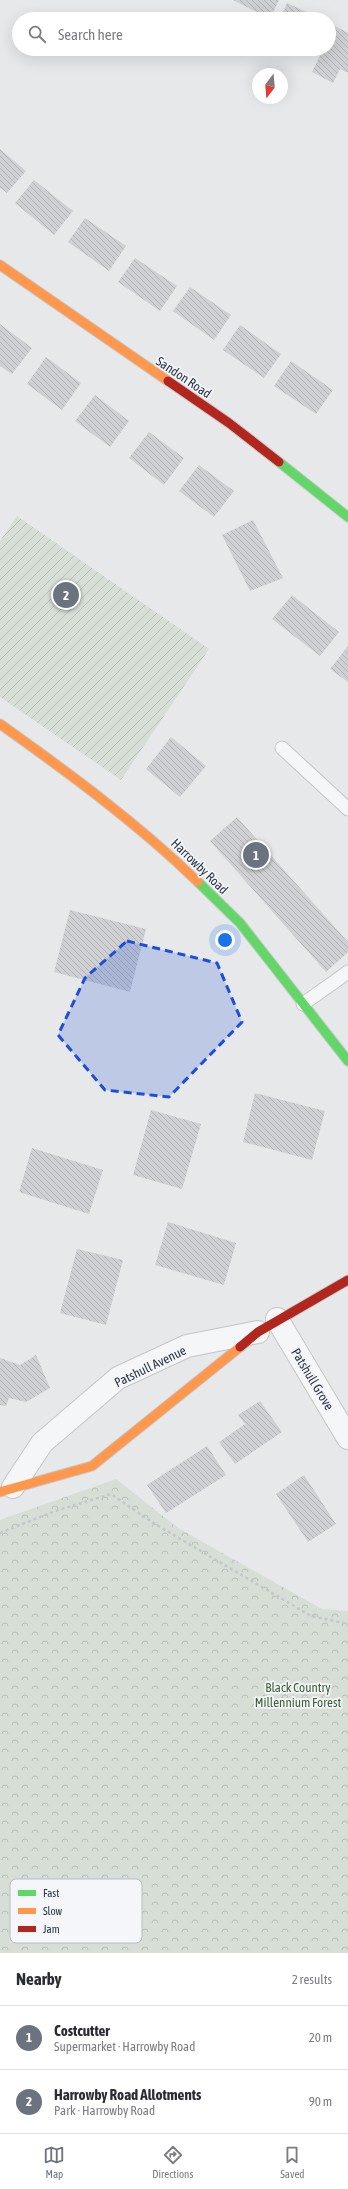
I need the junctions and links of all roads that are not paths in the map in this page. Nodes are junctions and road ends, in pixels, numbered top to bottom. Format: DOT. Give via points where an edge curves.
graph roads {
  1 [pos="0,265"];
  2 [pos="348,517"];
  3 [pos="0,724"];
  4 [pos="282,748"];
  5 [pos="348,809"];
  6 [pos="348,972"];
  7 [pos="303,1004"];
  8 [pos="348,1061"];
  9 [pos="348,1280"];
  10 [pos="277,1319"];
  11 [pos="258,1332"];
  12 [pos="348,1438"];
  13 [pos="6,1489"];
  1 -- 2 [label="street, Sandon Road" via="229,423"];
  3 -- 7 [label="street, Harrowby Road" via="90,788 166,850 240,923"];
  4 -- 5 [label="lane"];
  6 -- 7 [label="lane"];
  7 -- 8 [label="street, Harrowby Road"];
  9 -- 10 [label="street, Patshull Avenue"];
  10 -- 11 [label="street, Patshull Avenue"];
  10 -- 12 [label="street, Patshull Grove"];
  11 -- 13 [label="street, Patshull Avenue" via="92,1466"];
  11 -- 13 [label="street, Patshull Avenue" via="187,1346 118,1378 42,1443"];
}
